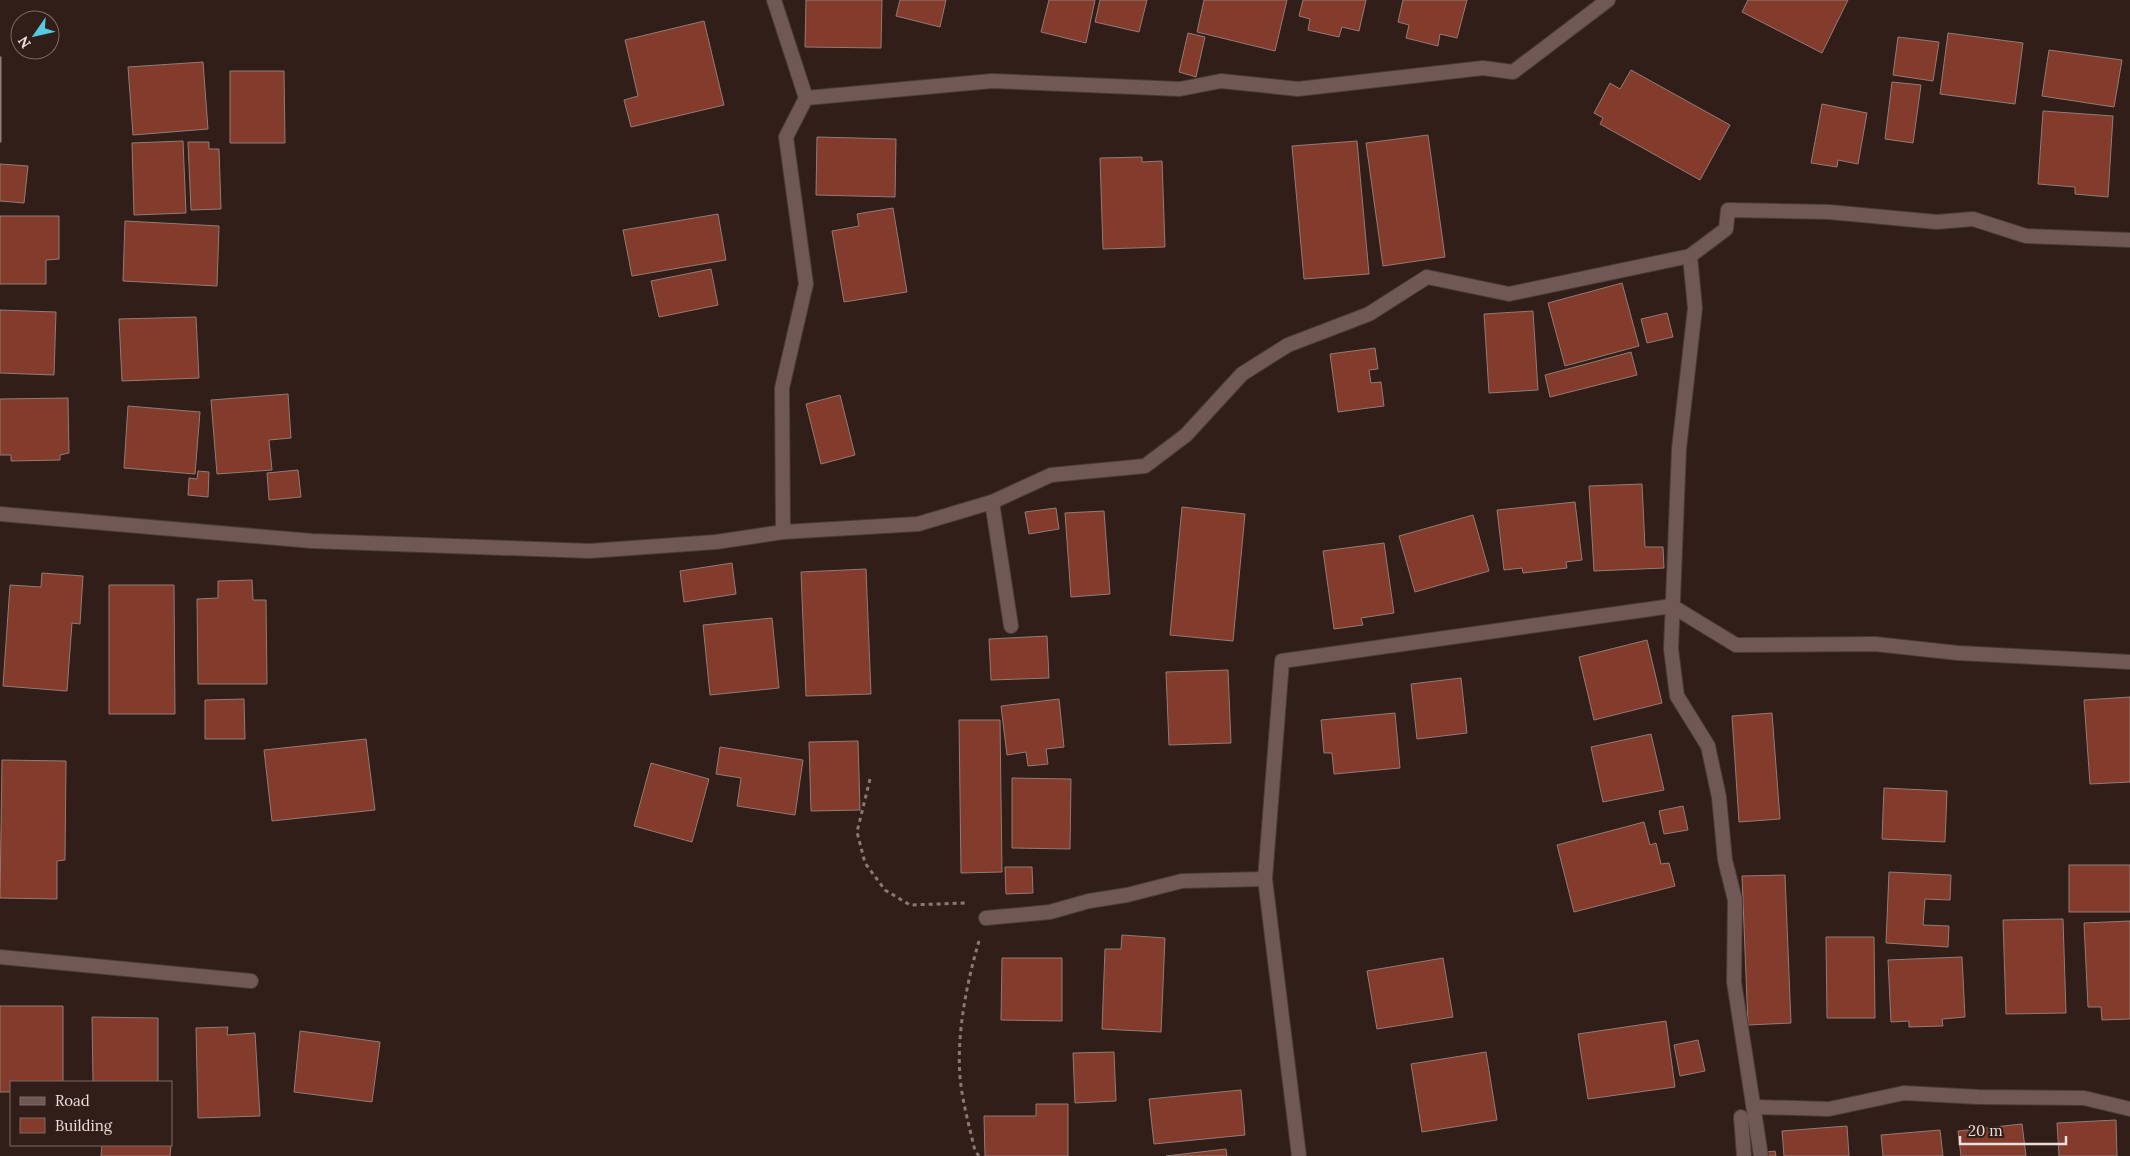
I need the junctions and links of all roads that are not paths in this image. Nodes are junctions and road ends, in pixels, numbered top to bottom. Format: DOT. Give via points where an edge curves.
graph roads {
  1 [pos="774,0"];
  2 [pos="1608,0"];
  3 [pos="806,98"];
  4 [pos="2130,240"];
  5 [pos="1690,256"];
  6 [pos="992,502"];
  7 [pos="0,514"];
  8 [pos="783,532"];
  9 [pos="1672,606"];
  10 [pos="1011,626"];
  11 [pos="2130,662"];
  12 [pos="1265,879"];
  13 [pos="986,918"];
  14 [pos="0,957"];
  15 [pos="251,981"];
  16 [pos="1755,1107"];
  17 [pos="2130,1109"];
  18 [pos="1741,1117"];
  19 [pos="1299,1156"];
  20 [pos="1744,1156"];
  21 [pos="1761,1156"];
  1 -- 3 [label="street"];
  2 -- 3 [label="street" via="1513,72 1483,68 1298,89 1221,81 1180,89 992,81"];
  3 -- 8 [label="street" via="786,138 806,284 782,388"];
  4 -- 5 [label="street" via="2026,236 1972,219 1937,222 1829,212 1728,210 1726,229"];
  5 -- 6 [label="street" via="1509,294 1427,277 1368,314 1288,345 1242,374 1186,435 1145,466 1051,475"];
  5 -- 9 [label="street" via="1695,308 1679,449"];
  6 -- 8 [label="street" via="918,524"];
  6 -- 10 [label="street"];
  7 -- 8 [label="street" via="312,541 590,551 716,542"];
  9 -- 11 [label="street" via="1736,645 1875,644 1958,653"];
  9 -- 12 [label="street" via="1282,661"];
  9 -- 16 [label="street" via="1671,649 1677,696 1708,746 1719,797 1725,860 1735,900 1734,982"];
  12 -- 13 [label="street" via="1182,881 1050,912"];
  12 -- 19 [label="street"];
  14 -- 15 [label="street"];
  16 -- 17 [label="street" via="1829,1109 1904,1093 2084,1098"];
  16 -- 21 [label="street"];
  18 -- 20 [label="street"];
}
